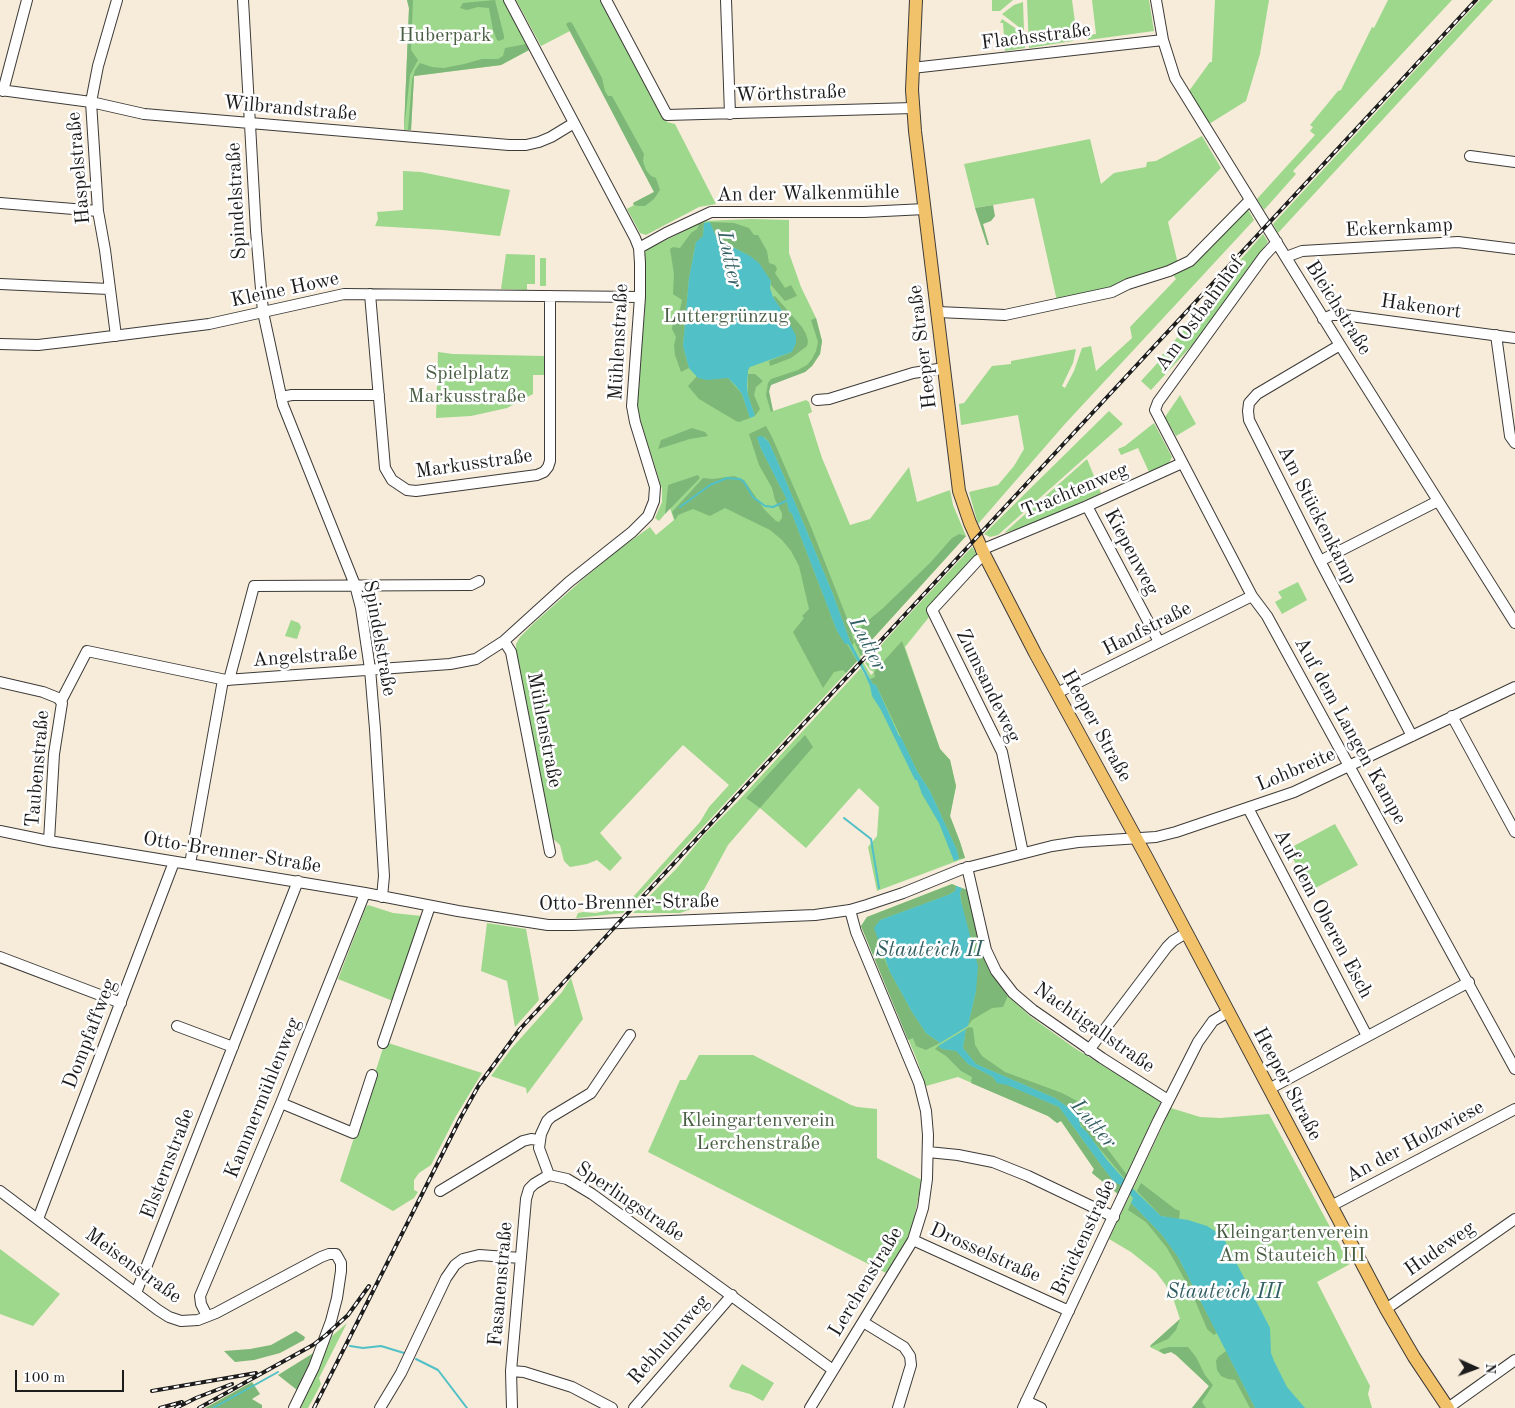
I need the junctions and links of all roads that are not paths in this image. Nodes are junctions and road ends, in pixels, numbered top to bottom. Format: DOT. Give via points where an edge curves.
graph roads {
  1 [pos="27,0"];
  2 [pos="117,0"];
  3 [pos="243,0"];
  4 [pos="509,0"];
  5 [pos="606,0"];
  6 [pos="726,0"];
  7 [pos="916,0"];
  8 [pos="1156,0"];
  9 [pos="1163,40"];
  10 [pos="912,68"];
  11 [pos="1,90"];
  12 [pos="91,102"];
  13 [pos="913,108"];
  14 [pos="730,114"];
  15 [pos="250,123"];
  16 [pos="574,123"];
  17 [pos="1470,156"];
  18 [pos="1515,162"];
  19 [pos="1250,200"];
  20 [pos="0,203"];
  21 [pos="925,210"];
  22 [pos="98,211"];
  23 [pos="1277,242"];
  24 [pos="639,248"];
  25 [pos="1515,249"];
  26 [pos="1286,257"];
  27 [pos="0,284"];
  28 [pos="109,289"];
  29 [pos="370,294"];
  30 [pos="550,296"];
  31 [pos="640,297"];
  32 [pos="263,312"];
  33 [pos="938,312"];
  34 [pos="1323,319"];
  35 [pos="1496,335"];
  36 [pos="116,336"];
  37 [pos="1515,338"];
  38 [pos="0,344"];
  39 [pos="1340,345"];
  40 [pos="944,368"];
  41 [pos="379,394"];
  42 [pos="281,398"];
  43 [pos="817,400"];
  44 [pos="1155,410"];
  45 [pos="1515,443"];
  46 [pos="1182,463"];
  47 [pos="1438,501"];
  48 [pos="1087,506"];
  49 [pos="983,553"];
  50 [pos="1320,561"];
  51 [pos="478,580"];
  52 [pos="355,585"];
  53 [pos="1252,596"];
  54 [pos="1515,623"];
  55 [pos="504,641"];
  56 [pos="1159,642"];
  57 [pos="131,660"];
  58 [pos="370,669"];
  59 [pos="226,680"];
  60 [pos="0,682"];
  61 [pos="1515,687"];
  62 [pos="1057,694"];
  63 [pos="61,701"];
  64 [pos="1452,716"];
  65 [pos="1412,736"];
  66 [pos="1350,766"];
  67 [pos="1248,808"];
  68 [pos="0,831"];
  69 [pos="1515,832"];
  70 [pos="1137,839"];
  71 [pos="49,841"];
  72 [pos="550,852"];
  73 [pos="1023,853"];
  74 [pos="174,862"];
  75 [pos="190,864"];
  76 [pos="967,867"];
  77 [pos="298,881"];
  78 [pos="366,893"];
  79 [pos="382,897"];
  80 [pos="430,906"];
  81 [pos="850,910"];
  82 [pos="1186,933"];
  83 [pos="0,957"];
  84 [pos="1469,982"];
  85 [pos="121,1003"];
  86 [pos="1228,1012"];
  87 [pos="177,1026"];
  88 [pos="630,1035"];
  89 [pos="1367,1036"];
  90 [pos="383,1043"];
  91 [pos="233,1047"];
  92 [pos="1090,1050"];
  93 [pos="1515,1069"];
  94 [pos="372,1076"];
  95 [pos="1269,1089"];
  96 [pos="1168,1100"];
  97 [pos="281,1103"];
  98 [pos="1515,1108"];
  99 [pos="539,1140"];
  100 [pos="928,1152"];
  101 [pos="550,1175"];
  102 [pos="0,1191"];
  103 [pos="440,1192"];
  104 [pos="1331,1206"];
  105 [pos="1114,1217"];
  106 [pos="38,1219"];
  107 [pos="1515,1219"];
  108 [pos="913,1240"];
  109 [pos="521,1258"];
  110 [pos="136,1293"];
  111 [pos="732,1295"];
  112 [pos="1386,1308"];
  113 [pos="1069,1311"];
  114 [pos="207,1316"];
  115 [pos="863,1322"];
  116 [pos="1515,1360"];
  117 [pos="833,1370"];
  118 [pos="511,1371"];
  119 [pos="1025,1405"];
  120 [pos="294,1408"];
  121 [pos="380,1408"];
  122 [pos="512,1408"];
  123 [pos="612,1408"];
  124 [pos="634,1408"];
  125 [pos="810,1408"];
  126 [pos="898,1408"];
  127 [pos="1041,1408"];
  128 [pos="1448,1408"];
  1 -- 11 [label="street"];
  2 -- 12 [label="street, Haspelstraße"];
  3 -- 15 [label="street, Spindelstraße"];
  4 -- 16 [label="street, Mühlenstraße"];
  5 -- 14 [label="street, Wörthstraße" via="666,114"];
  6 -- 14 [label="street"];
  7 -- 10 [label="main road, Heeper Straße"];
  8 -- 9 [label="street, Bleichstraße"];
  9 -- 10 [label="street, Flachsstraße"];
  9 -- 19 [label="street, Bleichstraße" via="1175,78"];
  10 -- 13 [label="main road, Heeper Straße"];
  11 -- 12 [label="street, Wilbrandstraße"];
  12 -- 15 [label="street, Wilbrandstraße" via="144,114"];
  12 -- 22 [label="street, Haspelstraße"];
  13 -- 14 [label="street, Wörthstraße"];
  13 -- 21 [label="main road, Heeper Straße"];
  15 -- 16 [label="street, Wilbrandstraße" via="526,145 551,137"];
  15 -- 32 [label="street, Spindelstraße"];
  16 -- 24 [label="street, Mühlenstraße"];
  17 -- 18 [label="street"];
  19 -- 23 [label="street, Bleichstraße"];
  19 -- 33 [label="street" via="1190,261 1112,292 1005,316"];
  20 -- 22 [label="street"];
  21 -- 24 [label="street, An der Walkenmühle" via="711,212"];
  21 -- 33 [label="main road, Heeper Straße"];
  22 -- 28 [label="street, Haspelstraße"];
  23 -- 26 [label="street, Bleichstraße"];
  23 -- 44 [label="street, Am Ostbahnhof" via="1259,262"];
  24 -- 31 [label="street, Mühlenstraße"];
  25 -- 26 [label="street, Eckernkamp" via="1458,242 1302,250"];
  26 -- 34 [label="street, Bleichstraße"];
  27 -- 28 [label="street"];
  28 -- 36 [label="street, Haspelstraße"];
  29 -- 30 [label="street, Kleine Howe"];
  29 -- 32 [label="street, Kleine Howe" via="340,294"];
  29 -- 41 [label="street, Markusstraße"];
  30 -- 31 [label="street, Kleine Howe"];
  30 -- 41 [label="street, Markusstraße" via="550,461 544,472 416,492 407,490 392,480 385,468"];
  31 -- 55 [label="street, Mühlenstraße" via="632,406 655,487 651,510 645,520"];
  32 -- 36 [label="street, Kleine Howe" via="209,324"];
  32 -- 42 [label="street, Spindelstraße"];
  33 -- 40 [label="main road, Heeper Straße"];
  34 -- 35 [label="street, Hakenort" via="1343,315"];
  34 -- 39 [label="street, Bleichstraße"];
  35 -- 37 [label="street, Hakenort"];
  35 -- 45 [label="street" via="1510,436"];
  36 -- 38 [label="street, Kleine Howe" via="38,345"];
  39 -- 47 [label="street, Bleichstraße"];
  39 -- 50 [label="street, Am Stückenkamp" via="1257,394 1249,403 1248,411 1249,420"];
  40 -- 43 [label="street" via="913,373"];
  40 -- 49 [label="main road, Heeper Straße" via="960,492"];
  41 -- 42 [label="street" via="292,395"];
  42 -- 52 [label="street, Spindelstraße"];
  44 -- 46 [label="street, Auf dem Langen Kampe"];
  46 -- 48 [label="street, Trachtenweg"];
  46 -- 53 [label="street, Auf dem Langen Kampe"];
  47 -- 50 [label="street"];
  47 -- 54 [label="street, Bleichstraße"];
  48 -- 49 [label="street, Trachtenweg"];
  48 -- 56 [label="street, Kiepenweg"];
  49 -- 62 [label="main road, Heeper Straße"];
  49 -- 73 [label="street, Zumsandeweg" via="932,610 1002,752"];
  50 -- 65 [label="street, Am Stückenkamp"];
  51 -- 52 [label="street" via="466,586"];
  52 -- 58 [label="street, Spindelstraße"];
  52 -- 59 [label="street" via="254,586"];
  53 -- 56 [label="street, Hanfstraße"];
  53 -- 66 [label="street, Auf dem Langen Kampe" via="1267,616"];
  55 -- 58 [label="street, Angelstraße" via="476,659 465,662"];
  55 -- 72 [label="street, Mühlenstraße" via="511,652"];
  56 -- 62 [label="street, Hanfstraße"];
  57 -- 59 [label="street, Angelstraße"];
  57 -- 63 [label="street, Taubenstraße" via="87,650"];
  58 -- 59 [label="street, Angelstraße"];
  58 -- 79 [label="street, Spindelstraße" via="384,868"];
  59 -- 75 [label="street"];
  60 -- 63 [label="street, Taubenstraße" via="52,695"];
  61 -- 64 [label="street, Lohbreite"];
  62 -- 70 [label="main road, Heeper Straße"];
  63 -- 71 [label="street, Taubenstraße"];
  64 -- 65 [label="street, Lohbreite"];
  64 -- 69 [label="street"];
  65 -- 66 [label="street, Lohbreite"];
  66 -- 67 [label="street, Lohbreite" via="1294,792"];
  66 -- 84 [label="street, Auf dem Langen Kampe"];
  67 -- 70 [label="street, Lohbreite" via="1176,832"];
  67 -- 89 [label="street, Auf dem Oberen Esch"];
  68 -- 71 [label="street, Otto-Brenner-Straße"];
  70 -- 73 [label="street, Otto-Brenner-Straße" via="1072,843"];
  70 -- 82 [label="main road, Heeper Straße"];
  71 -- 74 [label="street, Otto-Brenner-Straße"];
  73 -- 76 [label="street, Otto-Brenner-Straße"];
  74 -- 75 [label="street, Otto-Brenner-Straße"];
  74 -- 85 [label="street, Dompfaffweg"];
  75 -- 77 [label="street, Otto-Brenner-Straße"];
  76 -- 81 [label="street, Otto-Brenner-Straße"];
  76 -- 92 [label="street, Nachtigallstraße" via="986,950 996,970 1033,1010"];
  77 -- 78 [label="street, Otto-Brenner-Straße"];
  77 -- 91 [label="street, Elsternstraße"];
  78 -- 79 [label="street, Otto-Brenner-Straße"];
  78 -- 97 [label="street, Kammermühlenweg"];
  79 -- 80 [label="street, Otto-Brenner-Straße"];
  80 -- 81 [label="street, Otto-Brenner-Straße" via="530,923 573,925 807,915"];
  80 -- 90 [label="street"];
  81 -- 100 [label="street, Lerchenstraße" via="856,932 920,1083 926,1111"];
  82 -- 86 [label="main road, Heeper Straße"];
  82 -- 92 [label="street" via="1167,947"];
  83 -- 85 [label="street"];
  84 -- 89 [label="street"];
  84 -- 93 [label="street, Auf dem Langen Kampe"];
  85 -- 106 [label="street, Dompfaffweg"];
  86 -- 95 [label="main road, Heeper Straße"];
  86 -- 96 [label="street, Brückenstraße" via="1206,1030"];
  87 -- 91 [label="street"];
  88 -- 99 [label="street" via="591,1093 551,1117"];
  89 -- 95 [label="street"];
  91 -- 110 [label="street, Elsternstraße"];
  92 -- 96 [label="street, Nachtigallstraße"];
  94 -- 97 [label="street" via="353,1133"];
  95 -- 104 [label="main road, Heeper Straße"];
  96 -- 105 [label="street, Brückenstraße"];
  97 -- 114 [label="street, Kammermühlenweg" via="200,1296"];
  98 -- 104 [label="street, An der Holzwiese"];
  99 -- 101 [label="street, Sperlingstraße" via="541,1155"];
  99 -- 103 [label="street" via="523,1141"];
  100 -- 105 [label="street" via="1000,1164"];
  100 -- 108 [label="street, Lerchenstraße" via="924,1202"];
  101 -- 109 [label="street, Fasanenstraße" via="529,1189"];
  101 -- 111 [label="street, Sperlingstraße" via="580,1186"];
  102 -- 106 [label="street, Meisenstraße"];
  104 -- 112 [label="main road, Heeper Straße"];
  105 -- 113 [label="street, Brückenstraße"];
  106 -- 110 [label="street, Meisenstraße"];
  107 -- 112 [label="street, Hudeweg"];
  108 -- 113 [label="street, Drosselstraße"];
  108 -- 115 [label="street, Lerchenstraße"];
  109 -- 118 [label="street, Fasanenstraße"];
  109 -- 121 [label="street" via="479,1255 463,1259 456,1265 446,1278 401,1373"];
  110 -- 114 [label="street, Meisenstraße" via="169,1317 187,1321"];
  111 -- 117 [label="street, Sperlingstraße"];
  111 -- 124 [label="street, Rebhuhnweg"];
  112 -- 128 [label="main road, Heeper Straße"];
  113 -- 119 [label="street, Brückenstraße"];
  114 -- 120 [label="street, Meisenstraße" via="321,1257 336,1254 341,1271 331,1321"];
  115 -- 117 [label="street, Lerchenstraße"];
  115 -- 126 [label="street" via="904,1347 910,1356 911,1365"];
  116 -- 128 [label="street"];
  117 -- 125 [label="street, Lerchenstraße"];
  118 -- 122 [label="street, Fasanenstraße"];
  118 -- 123 [label="street" via="572,1386"];
  119 -- 127 [label="street"];
}
